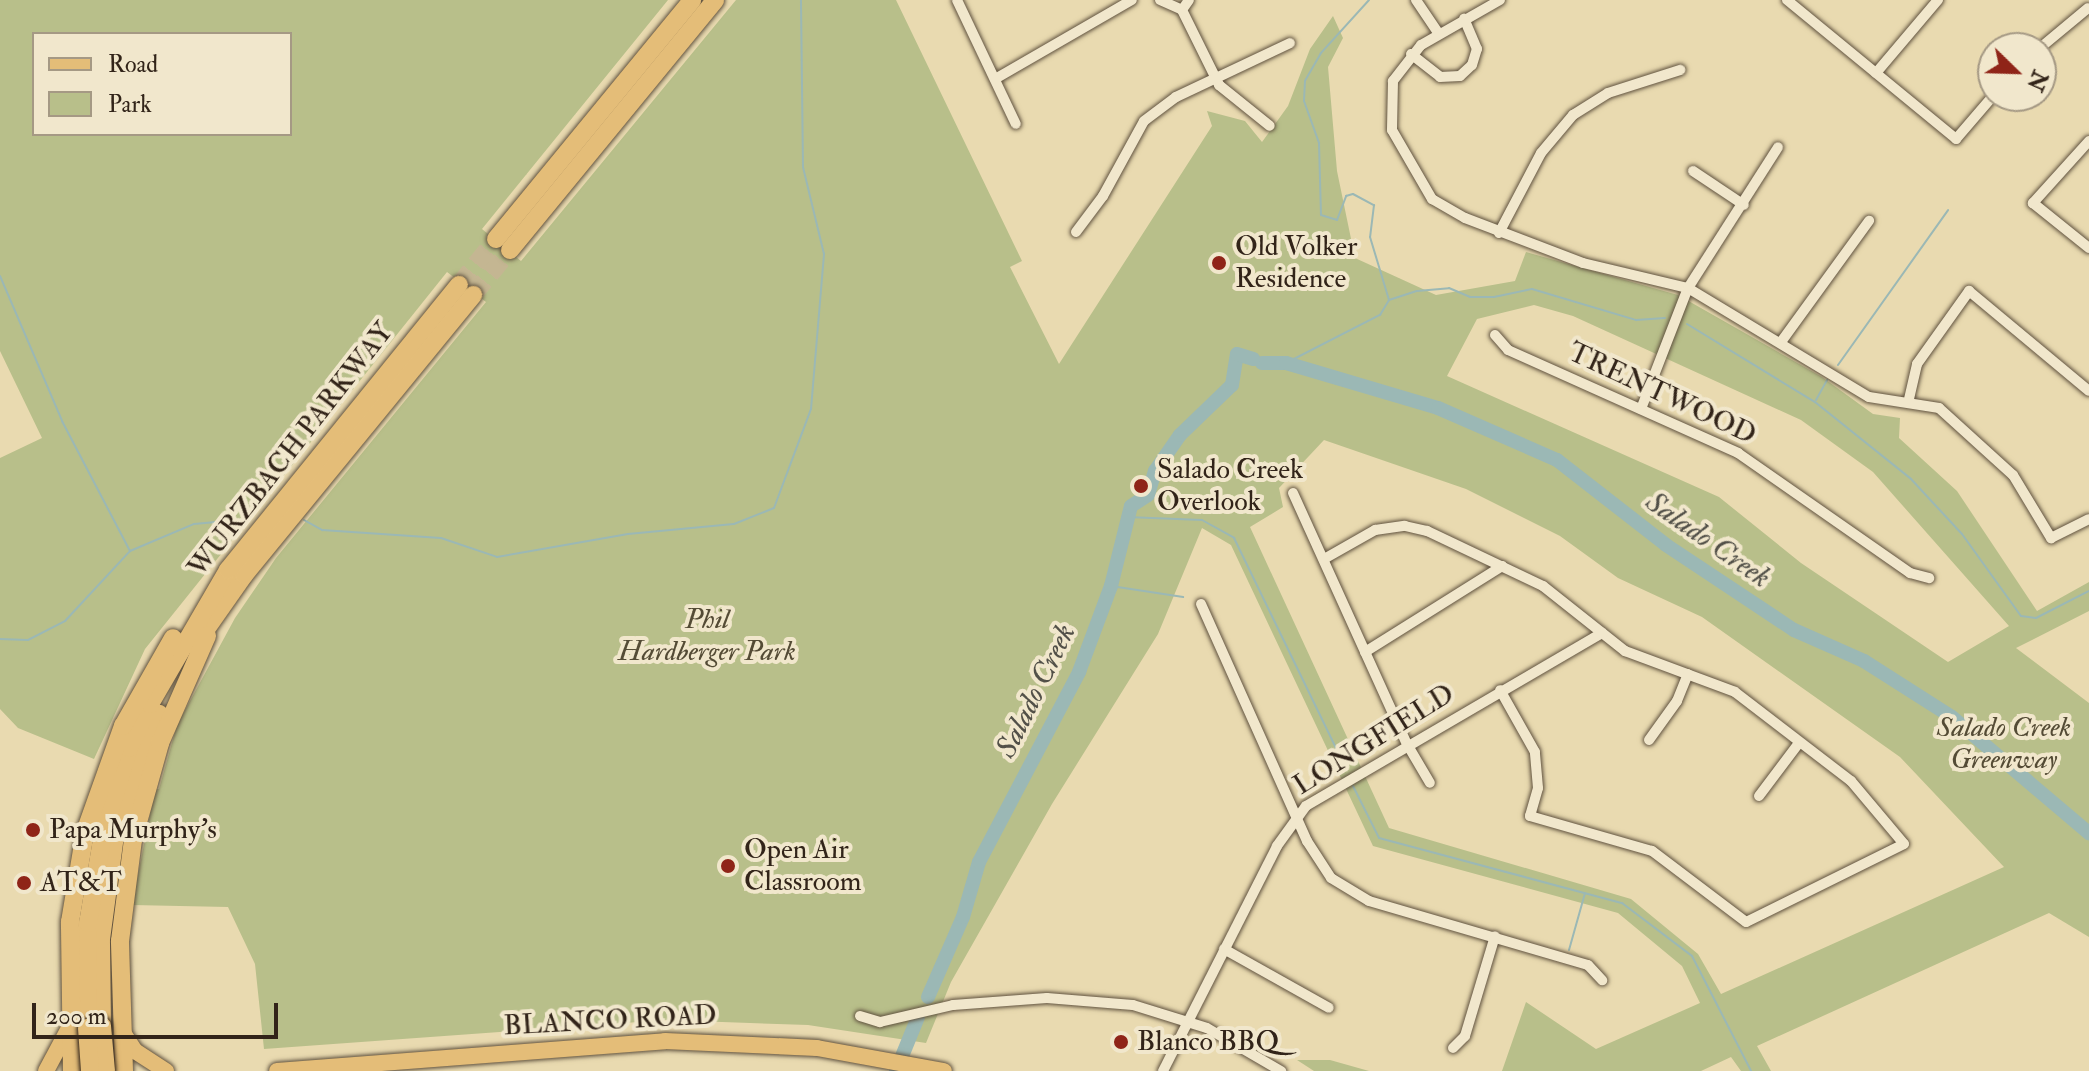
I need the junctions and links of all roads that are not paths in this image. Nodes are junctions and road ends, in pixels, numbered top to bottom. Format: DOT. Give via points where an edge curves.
graph roads {
  1 [pos="692,0"];
  2 [pos="715,0"];
  3 [pos="957,0"];
  4 [pos="1132,0"];
  5 [pos="1160,0"];
  6 [pos="1416,0"];
  7 [pos="1500,0"];
  8 [pos="1787,0"];
  9 [pos="1938,0"];
  10 [pos="1801,4"];
  11 [pos="1185,5"];
  12 [pos="2088,8"];
  13 [pos="1464,19"];
  14 [pos="1438,33"];
  15 [pos="2057,34"];
  16 [pos="1290,43"];
  17 [pos="1411,54"];
  18 [pos="1680,70"];
  19 [pos="1876,73"];
  20 [pos="1215,78"];
  21 [pos="995,79"];
  22 [pos="1979,112"];
  23 [pos="1016,124"];
  24 [pos="1270,126"];
  25 [pos="2089,141"];
  26 [pos="1778,147"];
  27 [pos="1693,171"];
  28 [pos="1744,205"];
  29 [pos="1869,221"];
  30 [pos="1076,232"];
  31 [pos="1499,233"];
  32 [pos="2089,248"];
  33 [pos="1688,288"];
  34 [pos="1495,335"];
  35 [pos="1781,342"];
  36 [pos="2089,391"];
  37 [pos="1909,399"];
  38 [pos="1641,409"];
  39 [pos="1293,493"];
  40 [pos="2089,519"];
  41 [pos="1324,559"];
  42 [pos="1502,566"];
  43 [pos="1929,578"];
  44 [pos="226,599"];
  45 [pos="1201,604"];
  46 [pos="1602,633"];
  47 [pos="1365,652"];
  48 [pos="1688,674"];
  49 [pos="1500,690"];
  50 [pos="1649,740"];
  51 [pos="1799,743"];
  52 [pos="1407,744"];
  53 [pos="1430,783"];
  54 [pos="1759,796"];
  55 [pos="1298,815"];
  56 [pos="1495,936"];
  57 [pos="1224,949"];
  58 [pos="1602,980"];
  59 [pos="1329,1008"];
  60 [pos="860,1016"];
  61 [pos="1189,1020"];
  62 [pos="82,1031"];
  63 [pos="122,1031"];
  64 [pos="1453,1048"];
  65 [pos="941,1070"];
  66 [pos="46,1071"];
  67 [pos="72,1071"];
  68 [pos="90,1071"];
  69 [pos="106,1071"];
  70 [pos="124,1071"];
  71 [pos="166,1071"];
  72 [pos="277,1071"];
  73 [pos="1163,1071"];
  74 [pos="1281,1071"];
  1 -- 2 [label="highway" via="503,244"];
  3 -- 21 [label="street"];
  4 -- 21 [label="street"];
  5 -- 11 [label="street"];
  6 -- 14 [label="street"];
  7 -- 13 [label="street"];
  8 -- 10 [label="street"];
  9 -- 19 [label="street"];
  10 -- 19 [label="street"];
  11 -- 20 [label="street"];
  12 -- 15 [label="street"];
  13 -- 14 [label="street"];
  13 -- 17 [label="street" via="1477,49 1472,65 1460,76 1440,77"];
  14 -- 17 [label="street"];
  16 -- 20 [label="street"];
  17 -- 31 [label="street" via="1393,81 1388,102 1392,130 1413,175 1447,210"];
  18 -- 31 [label="street" via="1608,93 1573,115 1541,153"];
  19 -- 22 [label="street" via="1956,139"];
  20 -- 24 [label="street" via="1229,97"];
  20 -- 30 [label="street" via="1144,121 1103,196"];
  21 -- 23 [label="street"];
  25 -- 32 [label="street" via="2033,203"];
  26 -- 28 [label="street"];
  27 -- 28 [label="street"];
  28 -- 33 [label="street"];
  29 -- 35 [label="street"];
  31 -- 33 [label="street" via="1583,263"];
  33 -- 35 [label="street"];
  33 -- 38 [label="street"];
  34 -- 38 [label="street, TRENTWOOD" via="1508,350"];
  35 -- 37 [label="street" via="1869,397"];
  36 -- 37 [label="street" via="1969,291 1913,370"];
  37 -- 40 [label="street" via="1950,415 2000,459 2051,538"];
  38 -- 43 [label="street, TRENTWOOD" via="1738,453 1910,573"];
  39 -- 41 [label="street"];
  41 -- 42 [label="street" via="1375,530 1405,526"];
  41 -- 47 [label="street"];
  42 -- 46 [label="street" via="1555,594"];
  42 -- 47 [label="street" via="1488,580"];
  44 -- 62 [label="highway, WURZBACH PARKWAY" via="167,697 115,836"];
  44 -- 62 [label="highway, WURZBACH PARKWAY" via="466,290 228,570 150,704 116,791 88,923"];
  44 -- 63 [label="highway" via="175,705 133,840 120,941"];
  45 -- 55 [label="street"];
  46 -- 48 [label="street" via="1643,660"];
  46 -- 49 [label="street, LONGFIELD"];
  47 -- 52 [label="street"];
  48 -- 50 [label="street" via="1677,701"];
  48 -- 51 [label="street" via="1728,688"];
  49 -- 51 [label="street" via="1535,752 1538,788 1530,816 1652,851 1746,922 1904,844 1851,781"];
  49 -- 52 [label="street, LONGFIELD"];
  51 -- 54 [label="street"];
  52 -- 53 [label="street"];
  52 -- 55 [label="street, LONGFIELD" via="1329,789"];
  55 -- 56 [label="street" via="1320,863 1345,889"];
  55 -- 57 [label="street, LONGFIELD"];
  56 -- 58 [label="street" via="1588,965"];
  56 -- 64 [label="street" via="1465,1036"];
  57 -- 59 [label="street"];
  57 -- 61 [label="street, LONGFIELD"];
  60 -- 61 [label="street" via="880,1022 953,1005 1047,998 1133,1005"];
  61 -- 73 [label="street, LONGFIELD"];
  61 -- 74 [label="street"];
  62 -- 63 [label="highway" via="82,1052 99,1055 112,1048"];
  62 -- 66 [label="main road"];
  62 -- 67 [label="highway"];
  62 -- 68 [label="highway, WURZBACH PARKWAY, bridge"];
  62 -- 69 [label="highway, WURZBACH PARKWAY, bridge"];
  63 -- 70 [label="highway"];
  63 -- 71 [label="main road" via="135,1051"];
  65 -- 72 [label="main road, BLANCO ROAD" via="817,1048 665,1041"];
}
